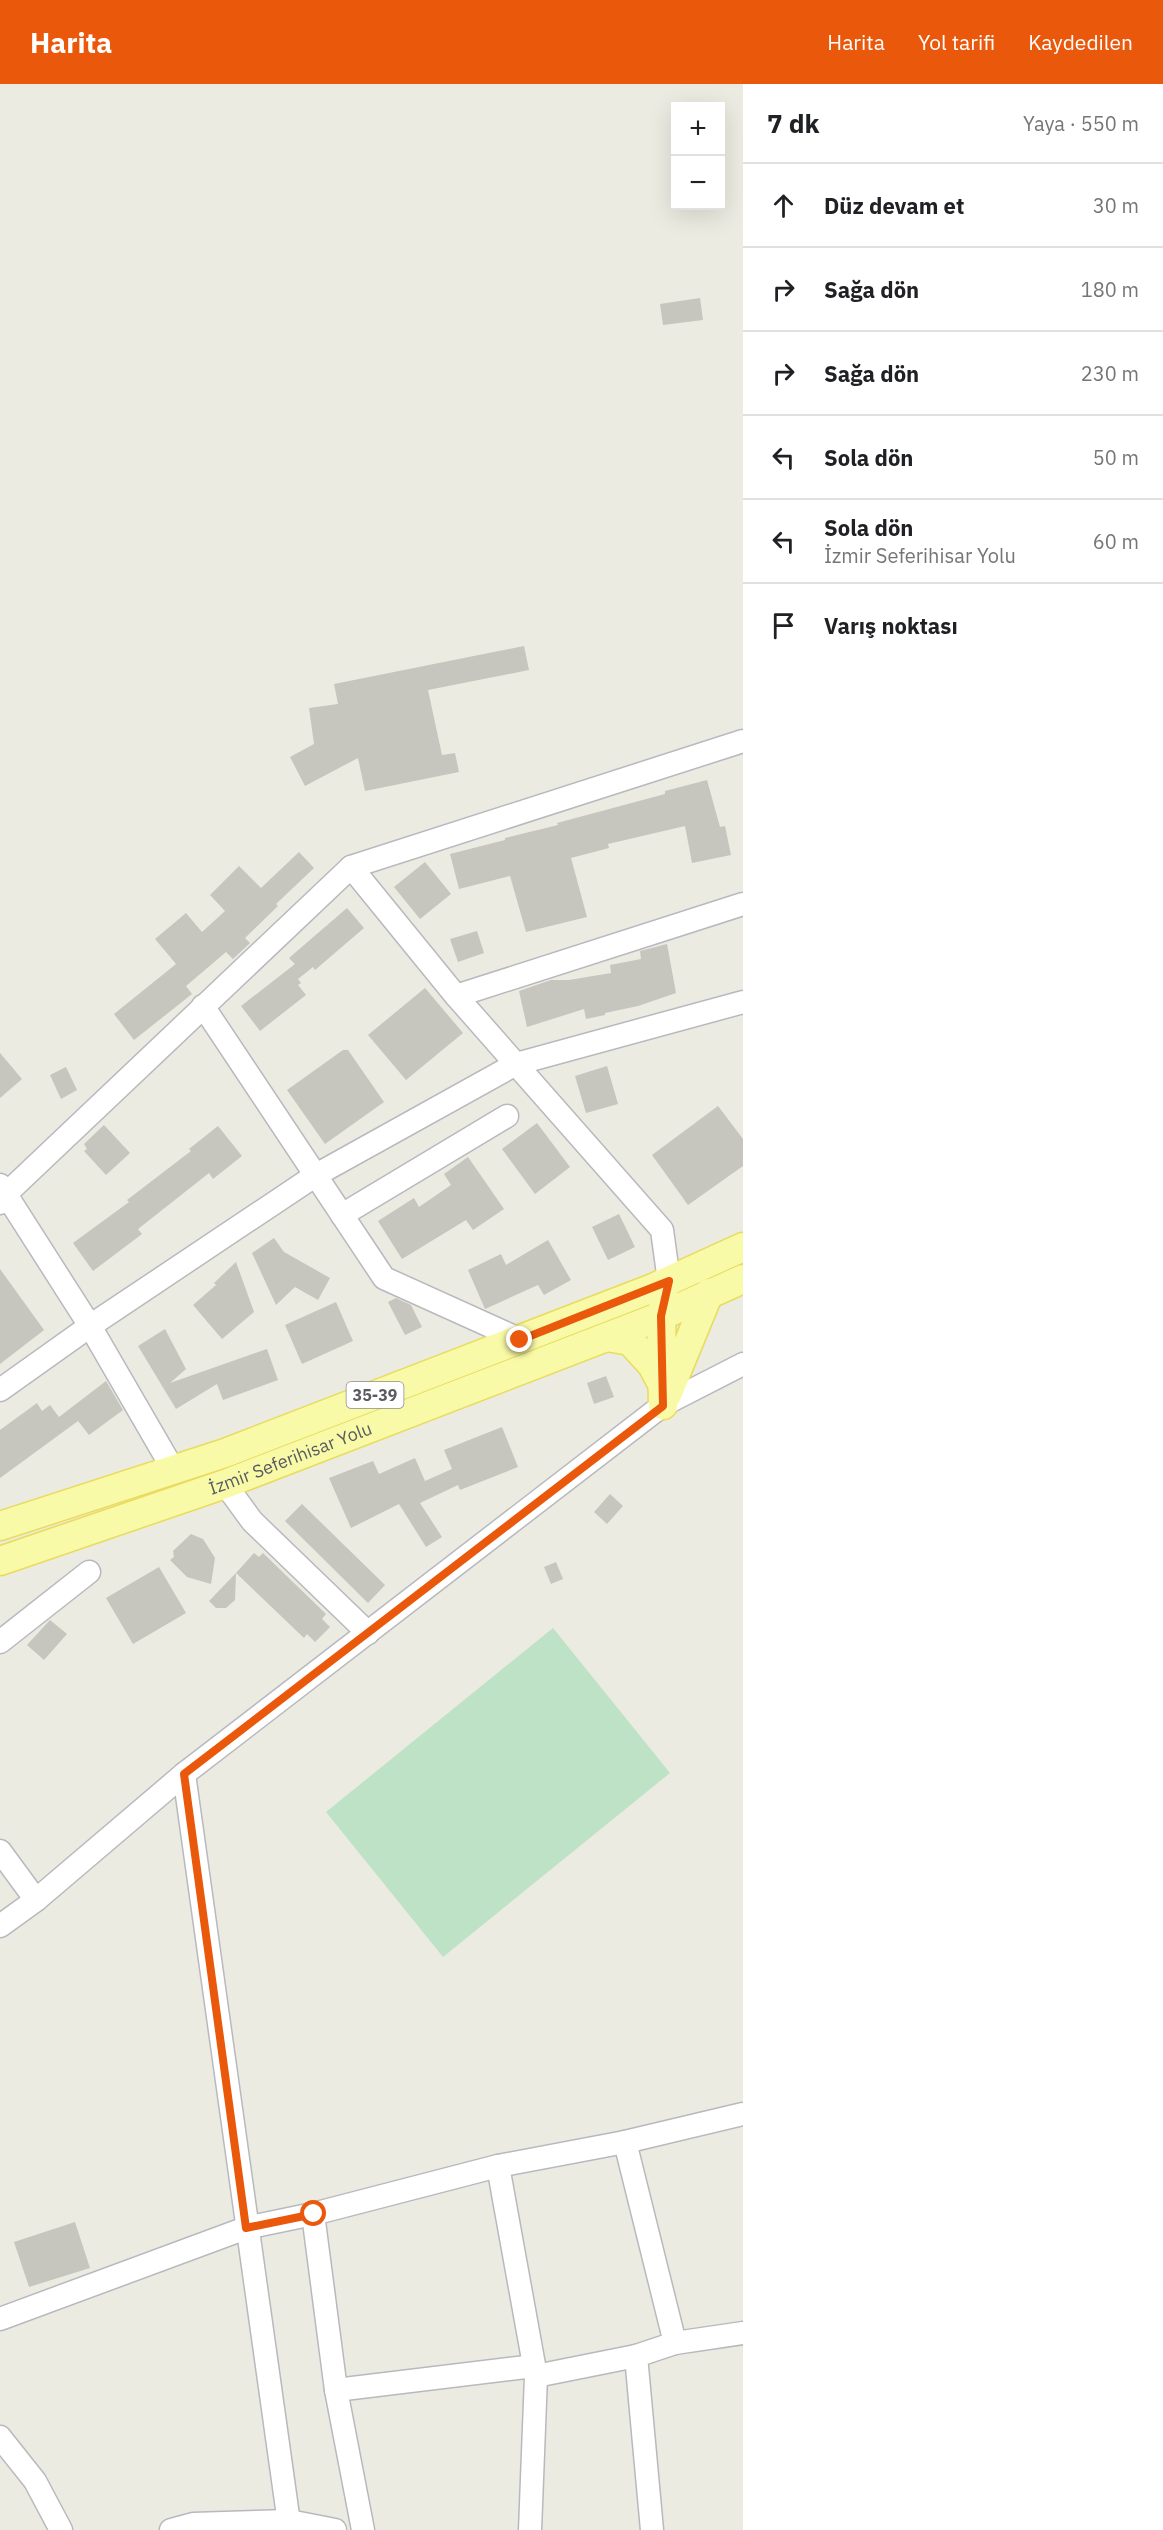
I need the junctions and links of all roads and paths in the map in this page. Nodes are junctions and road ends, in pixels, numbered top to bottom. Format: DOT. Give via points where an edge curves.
graph roads {
  1 [pos="743,741"];
  2 [pos="351,867"];
  3 [pos="743,904"];
  4 [pos="456,996"];
  5 [pos="743,1002"];
  6 [pos="203,1006"];
  7 [pos="516,1064"];
  8 [pos="507,1116"];
  9 [pos="316,1175"];
  10 [pos="2,1193"];
  11 [pos="342,1215"];
  12 [pos="743,1247"];
  13 [pos="743,1278"];
  14 [pos="669,1281"];
  15 [pos="709,1293"];
  16 [pos="661,1316"];
  17 [pos="90,1326"];
  18 [pos="607,1337"];
  19 [pos="520,1340"];
  20 [pos="743,1364"];
  21 [pos="0,1390"];
  22 [pos="662,1395"];
  23 [pos="174,1471"];
  24 [pos="225,1484"];
  25 [pos="0,1526"];
  26 [pos="0,1561"];
  27 [pos="89,1572"];
  28 [pos="368,1632"];
  29 [pos="0,1642"];
  30 [pos="184,1774"];
  31 [pos="0,1851"];
  32 [pos="36,1900"];
  33 [pos="0,1926"];
  34 [pos="743,2114"];
  35 [pos="625,2142"];
  36 [pos="498,2166"];
  37 [pos="314,2214"];
  38 [pos="246,2228"];
  39 [pos="0,2319"];
  40 [pos="743,2333"];
  41 [pos="675,2343"];
  42 [pos="636,2356"];
  43 [pos="535,2371"];
  44 [pos="336,2390"];
  45 [pos="0,2437"];
  46 [pos="289,2525"];
  47 [pos="61,2530"];
  48 [pos="171,2530"];
  49 [pos="335,2530"];
  50 [pos="363,2530"];
  51 [pos="530,2530"];
  52 [pos="652,2530"];
  1 -- 2 [label="street"];
  2 -- 4 [label="street"];
  2 -- 6 [label="street"];
  3 -- 4 [label="street"];
  4 -- 7 [label="street"];
  5 -- 7 [label="street"];
  6 -- 9 [label="street"];
  6 -- 10 [label="street"];
  7 -- 9 [label="street"];
  7 -- 14 [label="street" via="662,1230"];
  8 -- 11 [label="street"];
  9 -- 11 [label="street"];
  9 -- 17 [label="street"];
  10 -- 17 [label="street"];
  11 -- 19 [label="street" via="384,1278"];
  12 -- 14 [label="main road, İzmir Seferihisar Yolu / 35-39"];
  13 -- 15 [label="main road, İzmir Seferihisar Yolu / 35-39"];
  14 -- 16 [label="main road"];
  14 -- 19 [label="main road, İzmir Seferihisar Yolu / 35-39"];
  15 -- 16 [label="main road, İzmir Seferihisar Yolu / 35-39"];
  15 -- 22 [label="main road"];
  16 -- 18 [label="main road, İzmir Seferihisar Yolu / 35-39"];
  16 -- 22 [label="main road"];
  17 -- 21 [label="street"];
  17 -- 23 [label="street"];
  18 -- 22 [label="main road" via="630,1341 652,1365"];
  18 -- 24 [label="main road, İzmir Seferihisar Yolu / 35-39"];
  19 -- 23 [label="main road, İzmir Seferihisar Yolu / 35-39"];
  20 -- 22 [label="street"];
  22 -- 28 [label="street"];
  23 -- 25 [label="main road, İzmir Seferihisar Yolu / 35-39"];
  24 -- 26 [label="main road, İzmir Seferihisar Yolu / 35-39"];
  24 -- 28 [label="street" via="252,1521"];
  27 -- 29 [label="street"];
  28 -- 30 [label="street"];
  30 -- 32 [label="street"];
  30 -- 38 [label="street"];
  31 -- 32 [label="street"];
  32 -- 33 [label="street"];
  34 -- 35 [label="street"];
  35 -- 36 [label="street"];
  35 -- 41 [label="street"];
  36 -- 37 [label="street"];
  36 -- 43 [label="street"];
  37 -- 38 [label="street"];
  37 -- 44 [label="street"];
  38 -- 39 [label="street"];
  38 -- 46 [label="street"];
  40 -- 41 [label="street"];
  41 -- 42 [label="street"];
  42 -- 43 [label="street"];
  42 -- 52 [label="street"];
  43 -- 44 [label="street"];
  43 -- 51 [label="street"];
  44 -- 50 [label="street"];
  45 -- 47 [label="street" via="35,2481"];
  46 -- 48 [label="street" via="193,2524"];
  46 -- 49 [label="street"];
}
